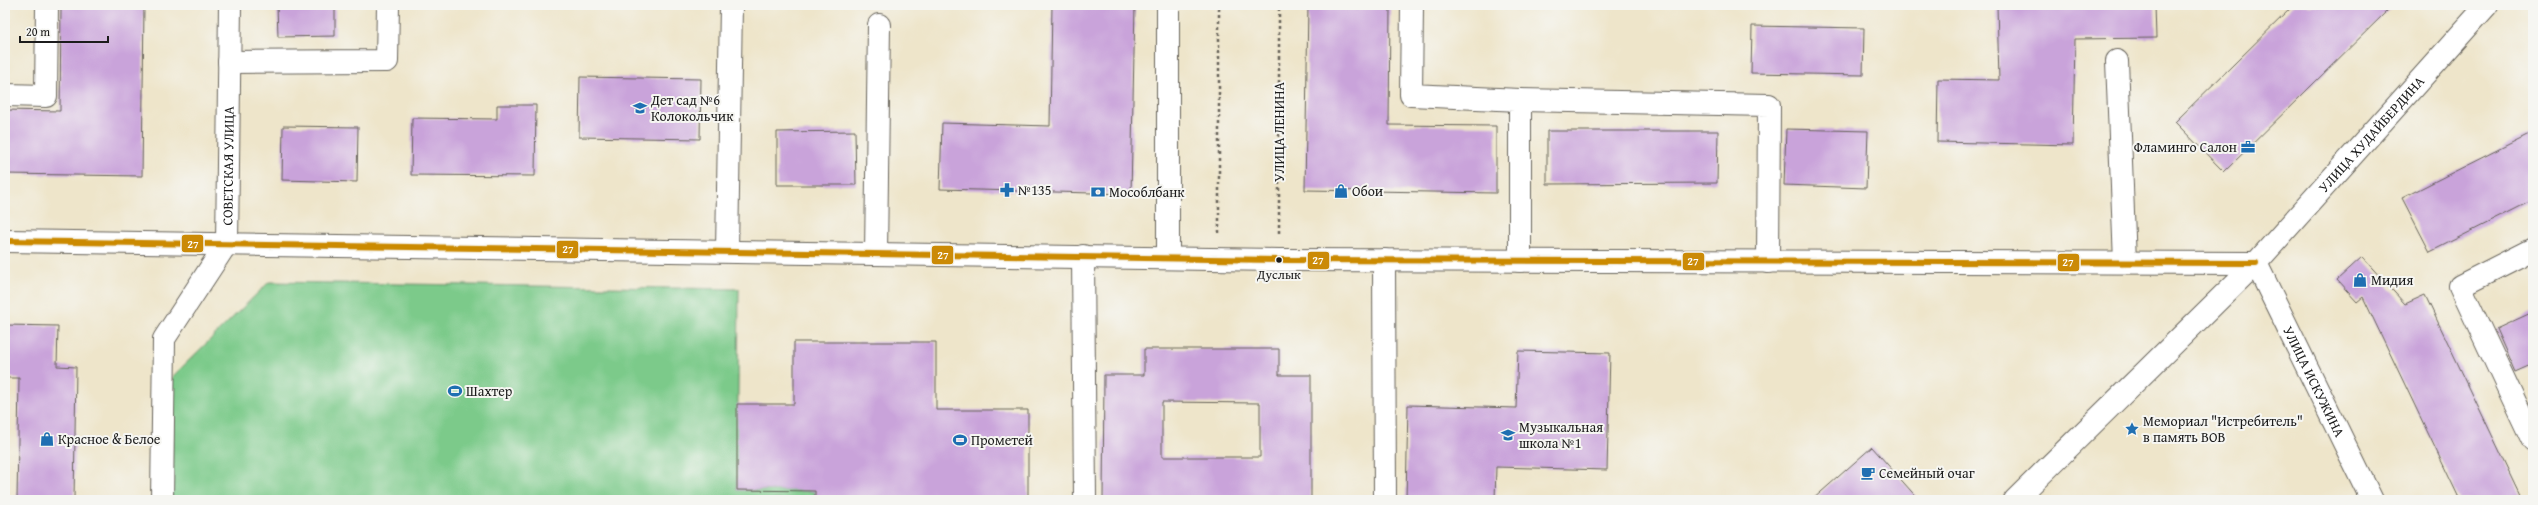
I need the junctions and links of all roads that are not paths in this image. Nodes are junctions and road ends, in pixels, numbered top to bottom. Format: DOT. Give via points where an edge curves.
graph roads {
  1 [pos="47,5"];
  2 [pos="230,5"];
  3 [pos="388,5"];
  4 [pos="731,5"];
  5 [pos="1168,5"];
  6 [pos="1412,5"];
  7 [pos="2487,5"];
  8 [pos="879,25"];
  9 [pos="2117,61"];
  10 [pos="229,62"];
  11 [pos="5,95"];
  12 [pos="1520,100"];
  13 [pos="5,241"];
  14 [pos="227,243"];
  15 [pos="2533,249"];
  16 [pos="727,251"];
  17 [pos="876,253"];
  18 [pos="1083,256"];
  19 [pos="1168,258"];
  20 [pos="1384,260"];
  21 [pos="1520,261"];
  22 [pos="1768,262"];
  23 [pos="2125,262"];
  24 [pos="2256,263"];
  25 [pos="2533,441"];
  26 [pos="162,500"];
  27 [pos="1085,500"];
  28 [pos="1385,500"];
  29 [pos="2015,500"];
  30 [pos="2372,500"];
  1 -- 11 [label="main road" via="46,96"];
  2 -- 10 [label="main road, СОВЕТСКАЯ УЛИЦА"];
  3 -- 10 [label="main road" via="387,61"];
  4 -- 16 [label="main road"];
  5 -- 19 [label="main road"];
  6 -- 12 [label="main road" via="1411,95"];
  7 -- 24 [label="main road, УЛИЦА ХУДАЙБЕРДИНА"];
  8 -- 17 [label="main road"];
  9 -- 23 [label="main road"];
  10 -- 14 [label="main road, СОВЕТСКАЯ УЛИЦА"];
  12 -- 21 [label="main road"];
  12 -- 22 [label="main road" via="1769,105"];
  13 -- 14 [label="main road"];
  14 -- 16 [label="main road"];
  14 -- 26 [label="main road, СОВЕТСКАЯ УЛИЦА" via="164,339"];
  15 -- 25 [label="main road" via="2460,286"];
  16 -- 17 [label="main road"];
  17 -- 18 [label="main road"];
  18 -- 19 [label="main road"];
  18 -- 27 [label="main road"];
  19 -- 20 [label="main road"];
  20 -- 21 [label="main road"];
  20 -- 28 [label="main road"];
  21 -- 22 [label="main road"];
  22 -- 23 [label="main road"];
  23 -- 24 [label="main road"];
  24 -- 29 [label="main road, УЛИЦА ХУДАЙБЕРДИНА"];
  24 -- 30 [label="main road, УЛИЦА ИСКУЖИНА"];
}
